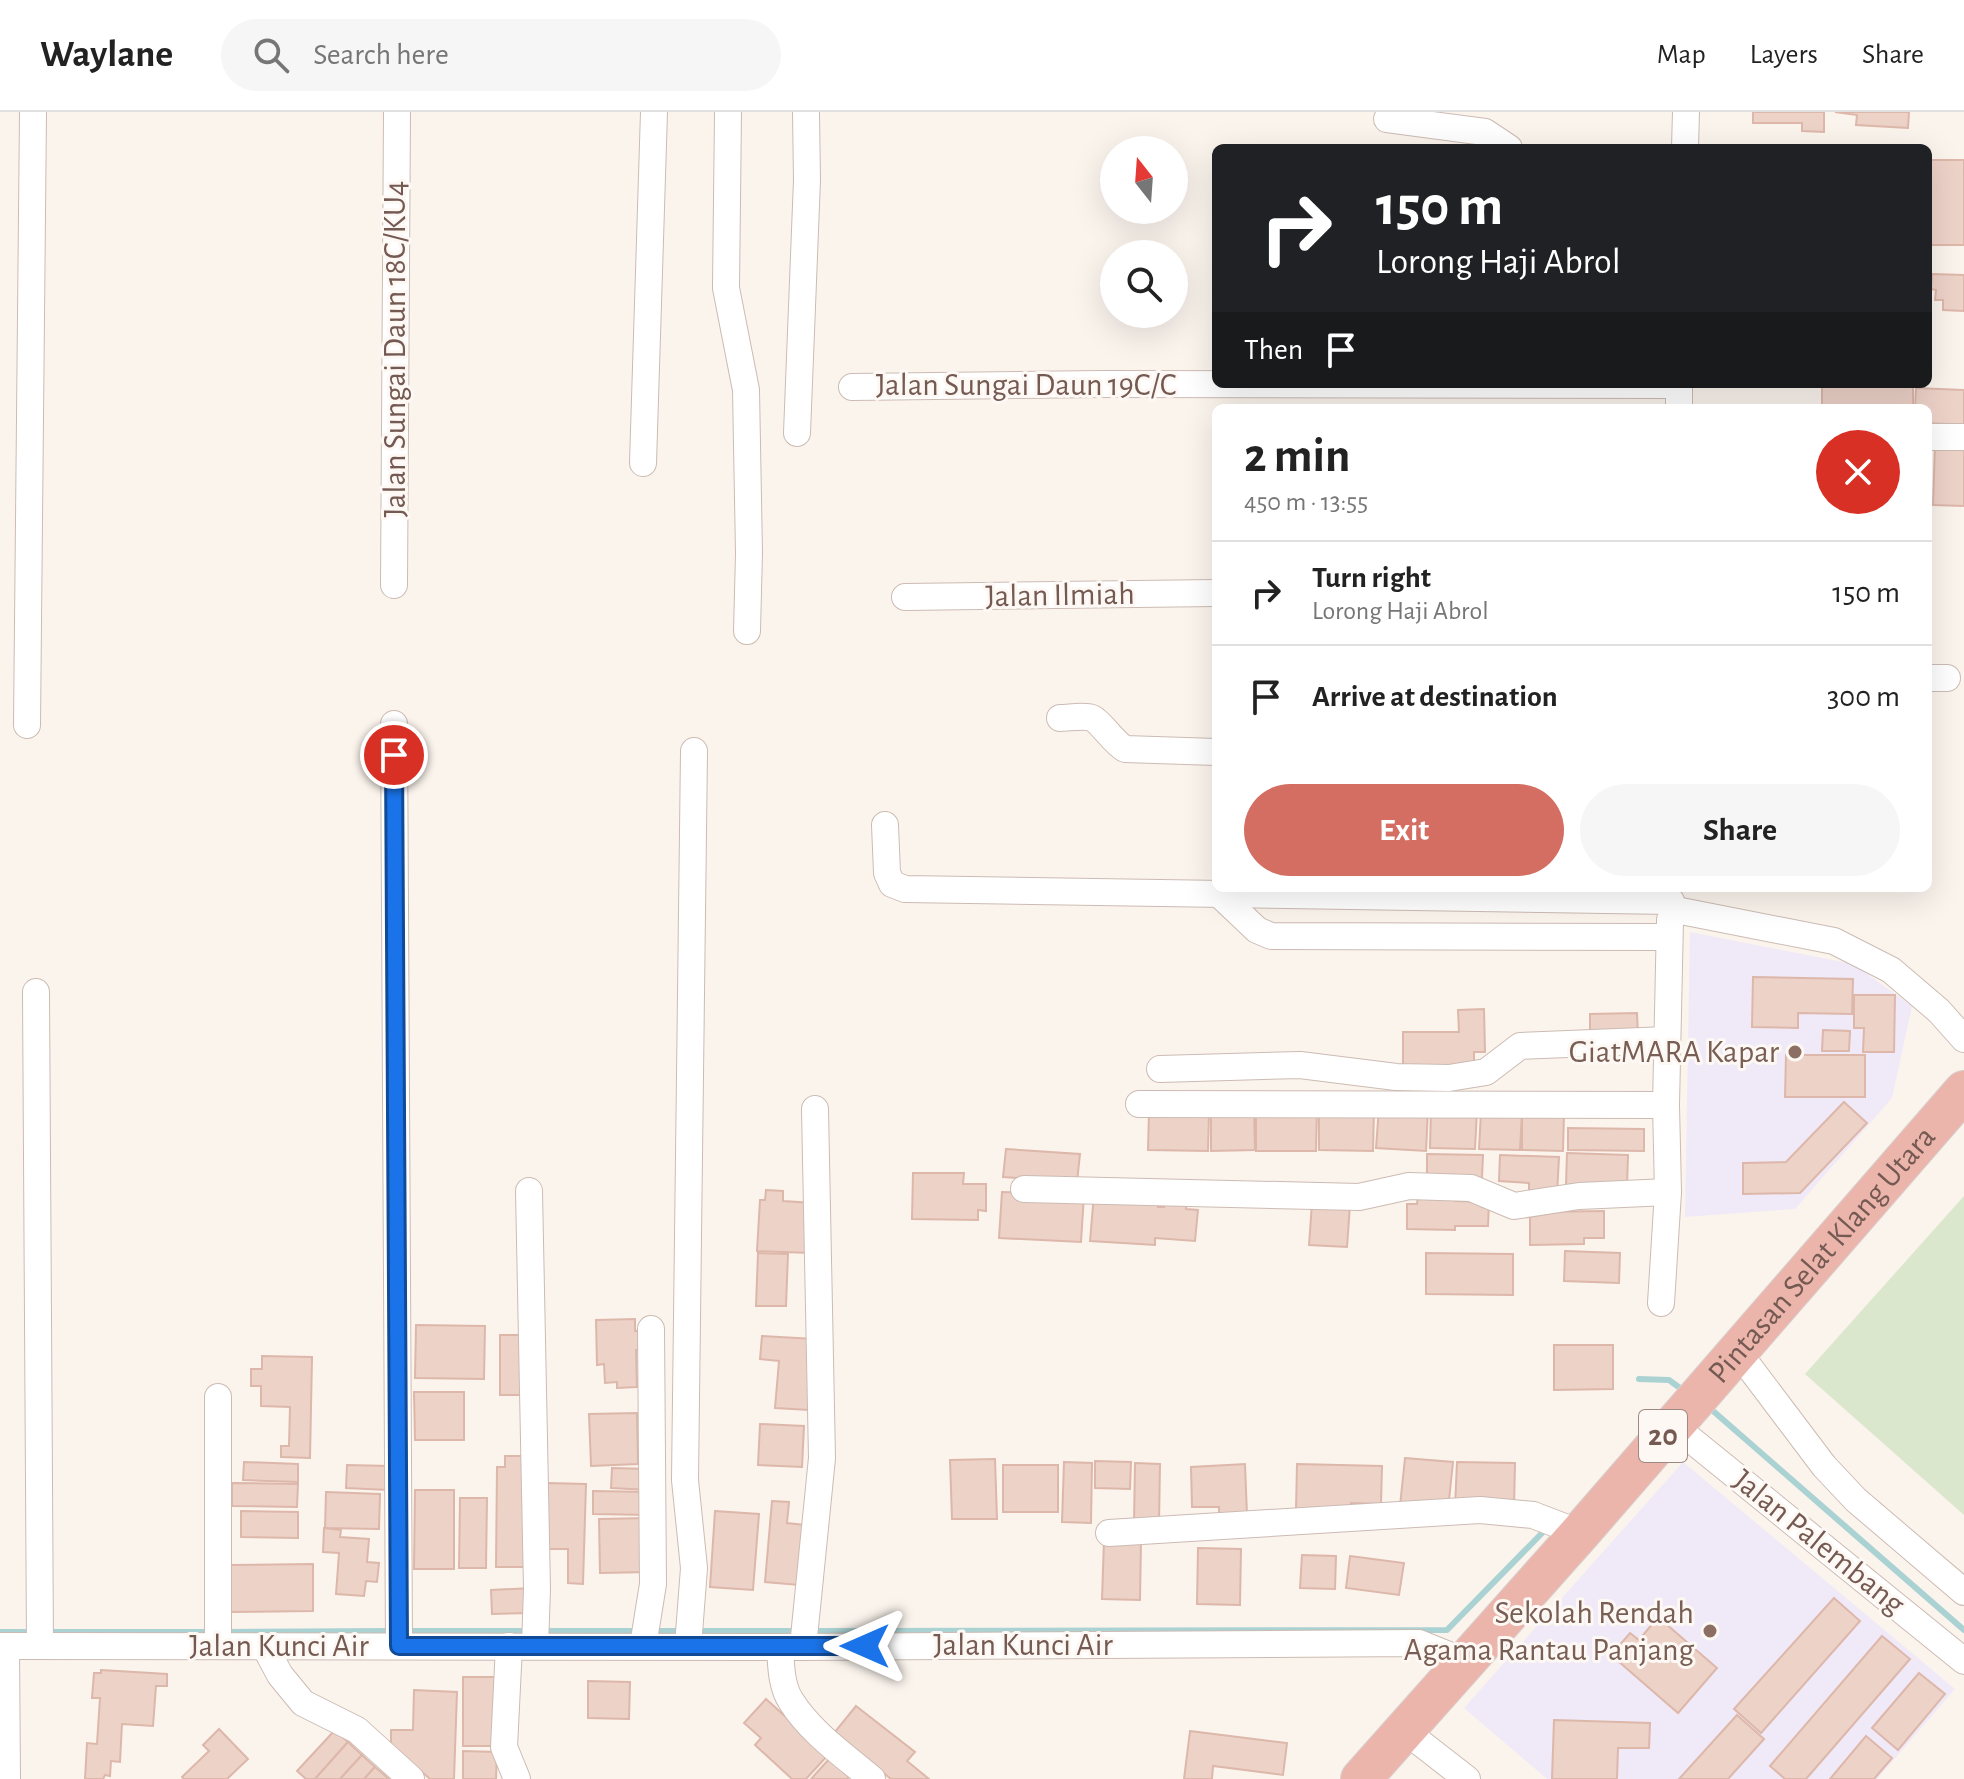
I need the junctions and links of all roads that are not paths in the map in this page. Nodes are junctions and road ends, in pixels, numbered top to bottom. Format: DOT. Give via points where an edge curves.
graph roads {
  1 [pos="33,112"];
  2 [pos="397,112"];
  3 [pos="654,112"];
  4 [pos="728,112"];
  5 [pos="806,112"];
  6 [pos="1686,112"];
  7 [pos="1387,119"];
  8 [pos="1503,144"];
  9 [pos="1685,144"];
  10 [pos="1212,384"];
  11 [pos="852,387"];
  12 [pos="797,433"];
  13 [pos="1932,437"];
  14 [pos="1964,437"];
  15 [pos="643,463"];
  16 [pos="394,585"];
  17 [pos="1212,593"];
  18 [pos="905,597"];
  19 [pos="747,631"];
  20 [pos="1060,718"];
  21 [pos="394,724"];
  22 [pos="27,725"];
  23 [pos="694,751"];
  24 [pos="1212,752"];
  25 [pos="885,825"];
  26 [pos="1218,893"];
  27 [pos="1671,899"];
  28 [pos="1668,937"];
  29 [pos="36,992"];
  30 [pos="1964,1039"];
  31 [pos="1667,1040"];
  32 [pos="1160,1069"];
  33 [pos="1964,1091"];
  34 [pos="1139,1104"];
  35 [pos="1666,1105"];
  36 [pos="815,1109"];
  37 [pos="1024,1189"];
  38 [pos="529,1191"];
  39 [pos="1668,1192"];
  40 [pos="1661,1303"];
  41 [pos="651,1329"];
  42 [pos="1738,1352"];
  43 [pos="218,1397"];
  44 [pos="1673,1425"];
  45 [pos="1109,1533"];
  46 [pos="1580,1533"];
  47 [pos="1964,1592"];
  48 [pos="40,1636"];
  49 [pos="218,1636"];
  50 [pos="399,1636"];
  51 [pos="645,1636"];
  52 [pos="689,1636"];
  53 [pos="529,1639"];
  54 [pos="798,1639"];
  55 [pos="3,1646"];
  56 [pos="1960,1646"];
  57 [pos="265,1647"];
  58 [pos="1466,1662"];
  59 [pos="1404,1730"];
  60 [pos="1457,1771"];
  61 [pos="7,1779"];
  62 [pos="411,1779"];
  63 [pos="517,1779"];
  64 [pos="872,1779"];
  65 [pos="1361,1779"];
  1 -- 22 [label="street"];
  2 -- 16 [label="street, Jalan Sungai Daun 18C/KU4"];
  3 -- 15 [label="street"];
  4 -- 19 [label="street" via="726,288 746,390"];
  5 -- 12 [label="street"];
  6 -- 9 [label="street"];
  7 -- 8 [label="street" via="1485,132"];
  10 -- 11 [label="street, Jalan Sungai Daun 19C/C"];
  13 -- 14 [label="street"];
  17 -- 18 [label="street, Jalan Ilmiah"];
  20 -- 24 [label="street" via="1096,719 1125,749"];
  21 -- 50 [label="street"];
  23 -- 52 [label="street" via="685,1480 694,1568"];
  25 -- 26 [label="street" via="887,873 892,884 905,889"];
  26 -- 27 [label="street"];
  26 -- 28 [label="street" via="1257,930 1271,936"];
  27 -- 28 [label="street"];
  27 -- 30 [label="street" via="1834,941 1891,970"];
  28 -- 31 [label="street"];
  29 -- 48 [label="street"];
  31 -- 32 [label="street" via="1520,1046 1486,1072 1449,1078 1300,1065"];
  31 -- 35 [label="street"];
  33 -- 42 [label="highway, Pintasan Selat Klang Utara / 20"];
  34 -- 35 [label="street"];
  35 -- 39 [label="street"];
  36 -- 54 [label="street" via="822,1458"];
  37 -- 39 [label="street" via="1359,1197 1409,1186 1471,1188 1514,1206 1579,1196"];
  38 -- 53 [label="street"];
  39 -- 40 [label="street"];
  41 -- 51 [label="street" via="653,1584"];
  42 -- 44 [label="highway, Pintasan Selat Klang Utara / 20"];
  42 -- 47 [label="street" via="1856,1500"];
  43 -- 49 [label="street"];
  44 -- 46 [label="highway, Pintasan Selat Klang Utara / 20"];
  44 -- 56 [label="street, Jalan Palembang"];
  45 -- 46 [label="street" via="1480,1510 1533,1515"];
  46 -- 58 [label="highway, Pintasan Selat Klang Utara / 20"];
  48 -- 49 [label="street, Jalan Kunci Air"];
  48 -- 55 [label="street, Jalan Kunci Air"];
  49 -- 57 [label="street, Jalan Kunci Air"];
  50 -- 53 [label="street, Jalan Kunci Air"];
  50 -- 57 [label="street, Jalan Kunci Air"];
  51 -- 52 [label="street, Jalan Kunci Air"];
  51 -- 53 [label="street, Jalan Kunci Air"];
  52 -- 54 [label="street, Jalan Kunci Air"];
  53 -- 63 [label="street" via="504,1747"];
  54 -- 58 [label="street, Jalan Kunci Air" via="1419,1643"];
  54 -- 64 [label="street" via="782,1675 790,1700 817,1732"];
  55 -- 61 [label="street"];
  57 -- 62 [label="street" via="303,1703 357,1730"];
  58 -- 59 [label="highway, Pintasan Selat Klang Utara / 20"];
  59 -- 60 [label="street"];
  59 -- 65 [label="highway, Pintasan Selat Klang Utara / 20"];
}
